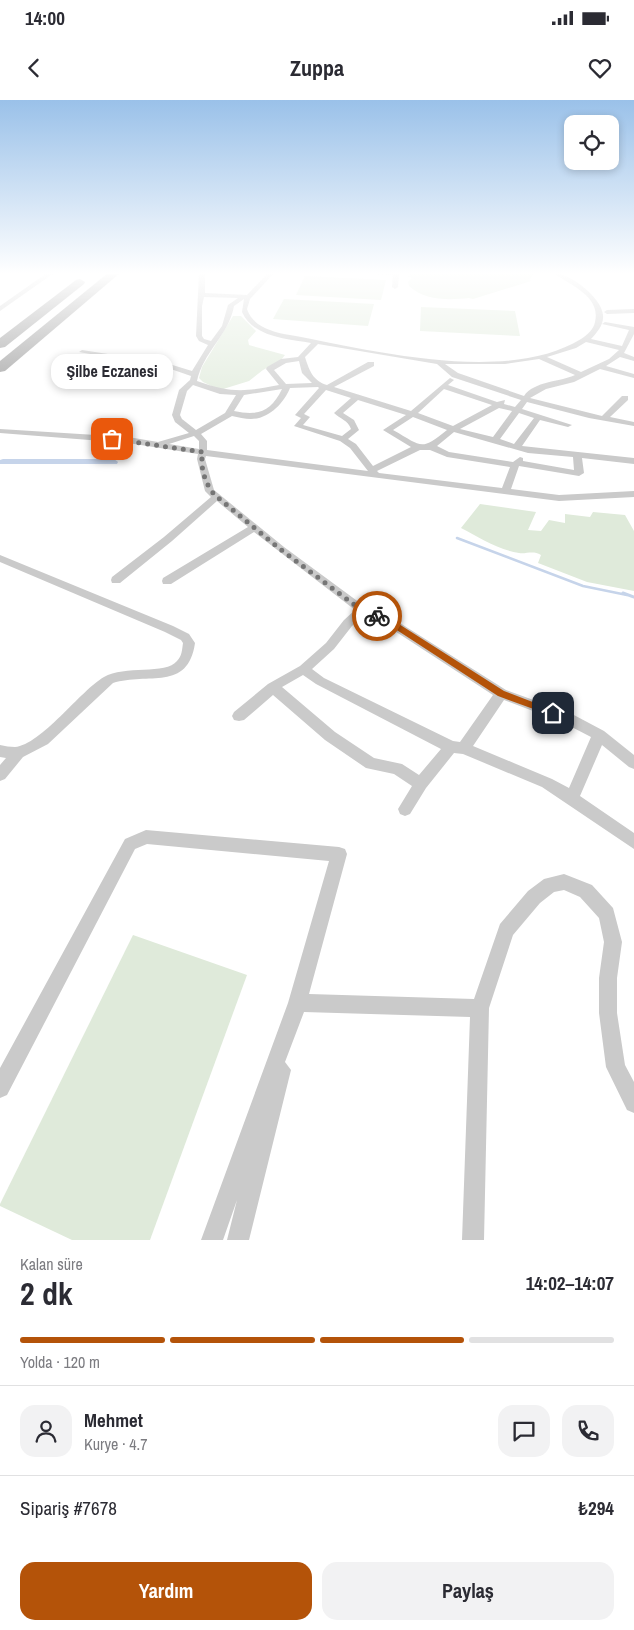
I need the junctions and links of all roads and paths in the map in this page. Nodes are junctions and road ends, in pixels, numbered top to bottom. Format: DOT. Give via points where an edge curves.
graph roads {
  1 [pos="21,326"];
  2 [pos="31,326"];
  3 [pos="43,326"];
  4 [pos="199,326"];
  5 [pos="226,326"];
  6 [pos="257,326"];
  7 [pos="604,326"];
  8 [pos="617,326"];
  9 [pos="49,328"];
  10 [pos="2,340"];
  11 [pos="588,340"];
  12 [pos="632,340"];
  13 [pos="317,341"];
  14 [pos="21,344"];
  15 [pos="212,344"];
  16 [pos="0,352"];
  17 [pos="82,352"];
  18 [pos="622,352"];
  19 [pos="540,357"];
  20 [pos="301,359"];
  21 [pos="634,359"];
  22 [pos="0,361"];
  23 [pos="438,361"];
  24 [pos="371,364"];
  25 [pos="601,367"];
  26 [pos="0,368"];
  27 [pos="456,375"];
  28 [pos="582,375"];
  29 [pos="634,376"];
  30 [pos="193,378"];
  31 [pos="286,386"];
  32 [pos="323,386"];
  33 [pos="443,386"];
  34 [pos="242,392"];
  35 [pos="512,394"];
  36 [pos="356,397"];
  37 [pos="525,398"];
  38 [pos="625,398"];
  39 [pos="499,405"];
  40 [pos="561,408"];
  41 [pos="517,411"];
  42 [pos="230,413"];
  43 [pos="412,414"];
  44 [pos="538,417"];
  45 [pos="604,418"];
  46 [pos="554,421"];
  47 [pos="634,424"];
  48 [pos="568,425"];
  49 [pos="453,429"];
  50 [pos="0,431"];
  51 [pos="196,433"];
  52 [pos="343,439"];
  53 [pos="495,440"];
  54 [pos="159,445"];
  55 [pos="517,446"];
  56 [pos="418,447"];
  57 [pos="430,447"];
  58 [pos="528,450"];
  59 [pos="203,452"];
  60 [pos="577,456"];
  61 [pos="634,461"];
  62 [pos="516,464"];
  63 [pos="374,472"];
  64 [pos="506,491"];
  65 [pos="634,494"];
  66 [pos="216,496"];
  67 [pos="254,528"];
  68 [pos="0,558"];
  69 [pos="116,580"];
  70 [pos="167,581"];
  71 [pos="363,609"];
  72 [pos="304,669"];
  73 [pos="273,688"];
  74 [pos="501,694"];
  75 [pos="239,716"];
  76 [pos="599,734"];
  77 [pos="458,748"];
  78 [pos="0,751"];
  79 [pos="18,753"];
  80 [pos="634,763"];
  81 [pos="0,775"];
  82 [pos="421,784"];
  83 [pos="572,798"];
  84 [pos="405,809"];
  85 [pos="634,842"];
  86 [pos="297,1003"];
  87 [pos="480,1008"];
  88 [pos="0,1088"];
  89 [pos="634,1103"];
  90 [pos="212,1240"];
  91 [pos="238,1240"];
  92 [pos="473,1240"];
  1 -- 10 [label="highway"];
  2 -- 16 [label="highway"];
  3 -- 14 [label="highway"];
  4 -- 15 [label="street" via="201,340"];
  5 -- 15 [label="street"];
  6 -- 13 [label="street" via="285,336"];
  7 -- 11 [label="street"];
  8 -- 12 [label="street" via="633,329"];
  9 -- 14 [label="highway"];
  9 -- 26 [label="highway"];
  11 -- 18 [label="street"];
  11 -- 19 [label="street"];
  12 -- 18 [label="street"];
  13 -- 20 [label="street"];
  13 -- 23 [label="street"];
  14 -- 22 [label="highway"];
  15 -- 30 [label="street"];
  17 -- 30 [label="street" via="166,365"];
  18 -- 21 [label="street"];
  18 -- 25 [label="street"];
  19 -- 23 [label="street" via="497,362"];
  19 -- 28 [label="street"];
  20 -- 31 [label="street" via="270,369"];
  20 -- 32 [label="street" via="306,373"];
  23 -- 27 [label="street"];
  24 -- 32 [label="street"];
  25 -- 28 [label="street"];
  25 -- 29 [label="street"];
  27 -- 33 [label="street"];
  27 -- 35 [label="street"];
  28 -- 37 [label="street" via="543,387"];
  30 -- 34 [label="street" via="220,392"];
  30 -- 51 [label="street" via="183,390 176,414 178,420"];
  31 -- 32 [label="street"];
  31 -- 34 [label="street"];
  31 -- 42 [label="street" via="286,392 271,408 256,416"];
  32 -- 36 [label="street"];
  32 -- 52 [label="street" via="299,415 306,417 298,426"];
  33 -- 39 [label="street"];
  33 -- 43 [label="street"];
  34 -- 42 [label="street"];
  35 -- 37 [label="street"];
  35 -- 39 [label="street"];
  36 -- 43 [label="street"];
  36 -- 52 [label="street" via="338,413 352,421 355,430"];
  37 -- 40 [label="street"];
  37 -- 41 [label="street"];
  38 -- 45 [label="street"];
  39 -- 41 [label="street"];
  39 -- 49 [label="street"];
  40 -- 45 [label="street"];
  40 -- 46 [label="street"];
  41 -- 44 [label="street"];
  41 -- 53 [label="street"];
  42 -- 51 [label="street"];
  43 -- 49 [label="street"];
  43 -- 56 [label="street" via="387,430"];
  44 -- 46 [label="street"];
  44 -- 55 [label="street"];
  45 -- 47 [label="street"];
  46 -- 48 [label="street"];
  49 -- 53 [label="street"];
  49 -- 57 [label="street"];
  50 -- 54 [label="street"];
  51 -- 54 [label="street"];
  51 -- 59 [label="street" via="203,442"];
  52 -- 63 [label="street"];
  53 -- 55 [label="street"];
  54 -- 59 [label="street"];
  55 -- 58 [label="street"];
  56 -- 57 [label="street"];
  56 -- 63 [label="street"];
  57 -- 62 [label="street" via="457,456"];
  58 -- 60 [label="street"];
  58 -- 62 [label="street"];
  59 -- 63 [label="street"];
  59 -- 66 [label="street" via="201,460 206,480"];
  60 -- 61 [label="street"];
  60 -- 62 [label="street" via="579,474"];
  62 -- 64 [label="street"];
  63 -- 64 [label="street"];
  64 -- 65 [label="street" via="559,498"];
  66 -- 67 [label="street"];
  66 -- 69 [label="street"];
  67 -- 70 [label="street"];
  67 -- 71 [label="street"];
  68 -- 79 [label="street" via="169,629 185,637 189,643 182,666 169,672 127,674 109,680 43,740"];
  71 -- 72 [label="street"];
  71 -- 74 [label="street" via="388,621"];
  72 -- 73 [label="street"];
  72 -- 77 [label="street" via="320,681"];
  73 -- 75 [label="street"];
  73 -- 82 [label="street" via="330,736 371,764 397,768"];
  74 -- 76 [label="street" via="567,718"];
  74 -- 77 [label="street"];
  76 -- 80 [label="street"];
  76 -- 83 [label="street"];
  77 -- 82 [label="street"];
  77 -- 83 [label="street" via="547,783"];
  78 -- 79 [label="street"];
  79 -- 81 [label="street"];
  82 -- 84 [label="street"];
  83 -- 85 [label="street"];
  86 -- 87 [label="street"];
  86 -- 88 [label="street" via="339,854 146,837 130,844"];
  86 -- 90 [label="street"];
  86 -- 91 [label="street"];
  87 -- 89 [label="street" via="506,930 534,897 550,885 564,882 586,892 607,914 612,942 608,1013 616,1067"];
  87 -- 92 [label="street"];
}
